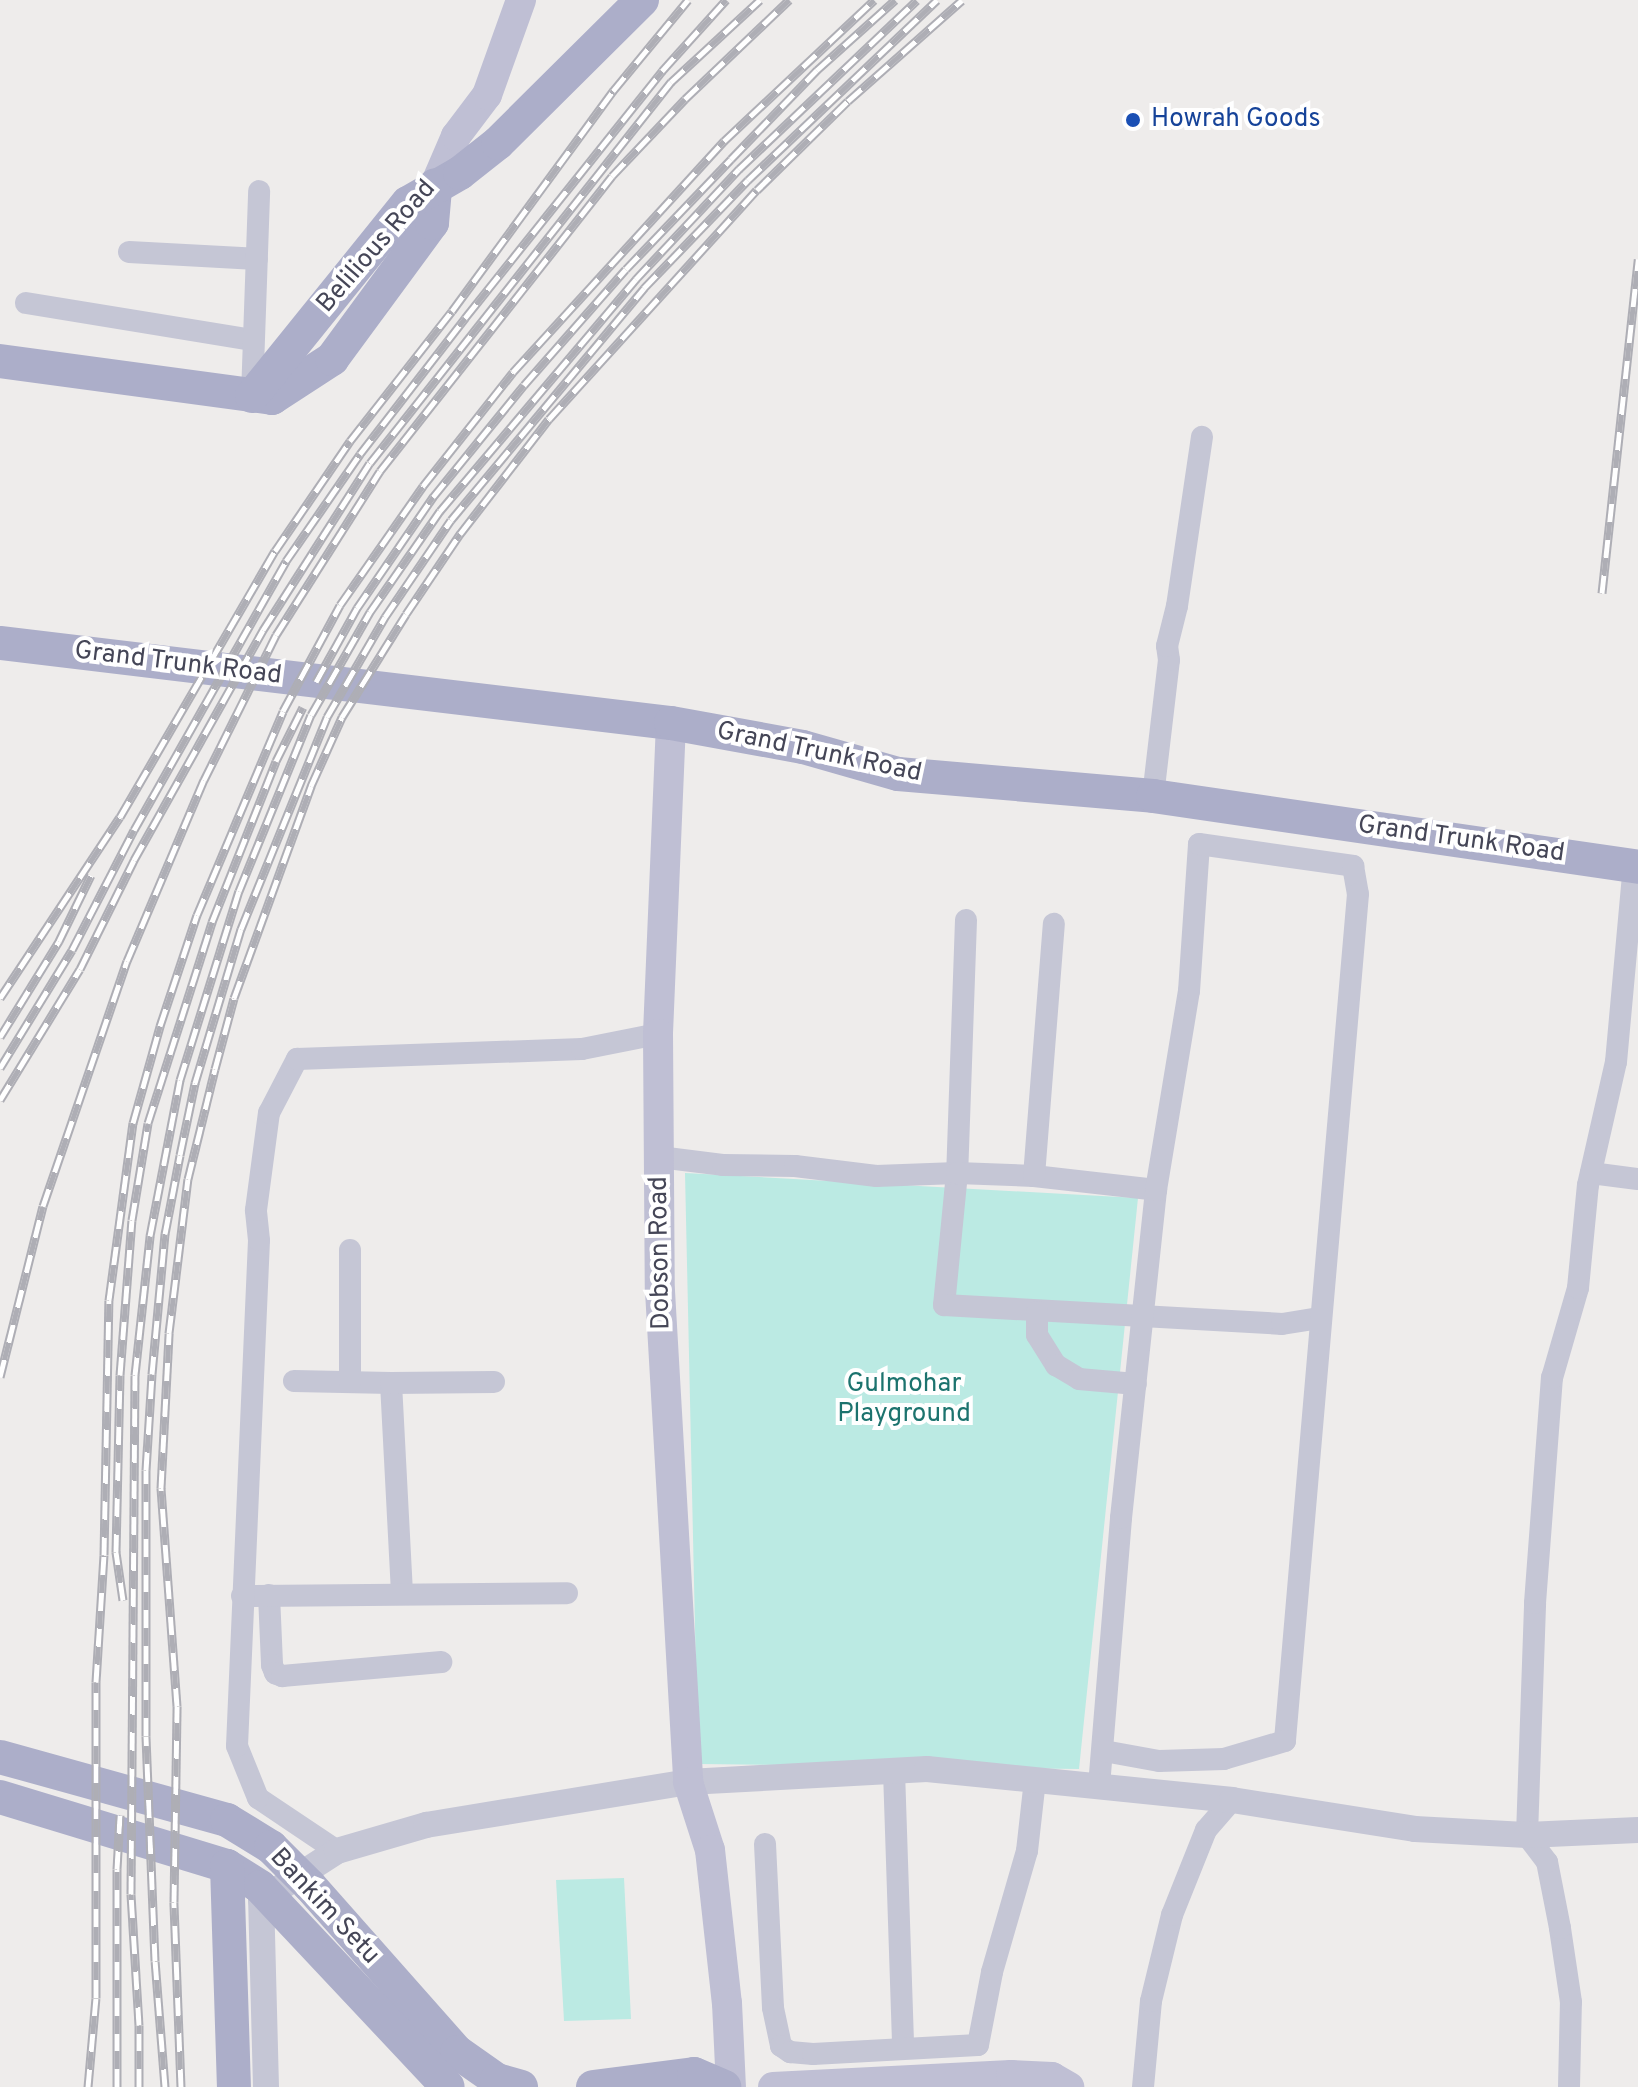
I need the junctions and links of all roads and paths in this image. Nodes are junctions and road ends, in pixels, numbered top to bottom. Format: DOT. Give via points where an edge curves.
graph roads {
  1 [pos="521,0"];
  2 [pos="642,0"];
  3 [pos="435,185"];
  4 [pos="259,191"];
  5 [pos="129,252"];
  6 [pos="257,259"];
  7 [pos="26,303"];
  8 [pos="253,340"];
  9 [pos="0,361"];
  10 [pos="252,396"];
  11 [pos="1202,437"];
  12 [pos="0,643"];
  13 [pos="671,723"];
  14 [pos="1153,796"];
  15 [pos="1636,866"];
  16 [pos="966,920"];
  17 [pos="1054,924"];
  18 [pos="658,1034"];
  19 [pos="659,1157"];
  20 [pos="957,1173"];
  21 [pos="1591,1173"];
  22 [pos="1034,1176"];
  23 [pos="1638,1179"];
  24 [pos="1156,1190"];
  25 [pos="350,1250"];
  26 [pos="1037,1312"];
  27 [pos="1319,1318"];
  28 [pos="1143,1319"];
  29 [pos="294,1381"];
  30 [pos="350,1382"];
  31 [pos="494,1382"];
  32 [pos="391,1383"];
  33 [pos="1136,1384"];
  34 [pos="402,1593"];
  35 [pos="567,1593"];
  36 [pos="269,1595"];
  37 [pos="242,1596"];
  38 [pos="441,1662"];
  39 [pos="1104,1751"];
  40 [pos="0,1757"];
  41 [pos="894,1771"];
  42 [pos="1035,1780"];
  43 [pos="688,1782"];
  44 [pos="1099,1786"];
  45 [pos="0,1797"];
  46 [pos="1232,1800"];
  47 [pos="1638,1830"];
  48 [pos="1527,1835"];
  49 [pos="765,1844"];
  50 [pos="337,1851"];
  51 [pos="227,1866"];
  52 [pos="903,2048"];
  53 [pos="709,2080"];
  54 [pos="234,2087"];
  55 [pos="266,2087"];
  56 [pos="448,2087"];
  57 [pos="521,2087"];
  58 [pos="593,2087"];
  59 [pos="731,2087"];
  60 [pos="773,2087"];
  61 [pos="1069,2087"];
  62 [pos="1143,2087"];
  63 [pos="1569,2087"];
  1 -- 3 [label="main road, Belilious Road" via="487,95 456,136"];
  2 -- 3 [label="main road" via="498,143"];
  3 -- 10 [label="main road" via="432,223 332,359 272,398"];
  4 -- 6 [label="street"];
  5 -- 6 [label="street"];
  6 -- 8 [label="street"];
  7 -- 8 [label="street"];
  8 -- 10 [label="street"];
  9 -- 10 [label="main road"];
  11 -- 14 [label="street" via="1167,646"];
  12 -- 13 [label="main road, Grand Trunk Road"];
  13 -- 14 [label="main road, Grand Trunk Road" via="803,747 898,774"];
  13 -- 18 [label="main road, Dobson Road"];
  14 -- 15 [label="main road, Grand Trunk Road"];
  15 -- 21 [label="street" via="1616,1062"];
  16 -- 20 [label="street"];
  17 -- 22 [label="street"];
  18 -- 19 [label="main road, Dobson Road"];
  18 -- 37 [label="street" via="582,1049 297,1059 269,1113 256,1210 259,1240"];
  19 -- 20 [label="street" via="876,1176"];
  19 -- 43 [label="main road, Dobson Road" via="660,1291"];
  20 -- 22 [label="street"];
  20 -- 26 [label="street" via="944,1305"];
  21 -- 23 [label="street"];
  21 -- 48 [label="street" via="1578,1288 1552,1378 1535,1603"];
  22 -- 24 [label="street"];
  24 -- 27 [label="street" via="1189,991 1199,844 1353,866 1358,894"];
  24 -- 28 [label="street"];
  25 -- 30 [label="street"];
  26 -- 28 [label="street"];
  26 -- 33 [label="street" via="1037,1335 1056,1365 1079,1379"];
  27 -- 28 [label="street" via="1282,1324"];
  27 -- 39 [label="street" via="1285,1741 1224,1759 1159,1761"];
  28 -- 33 [label="street"];
  29 -- 30 [label="street"];
  30 -- 32 [label="street"];
  31 -- 32 [label="street"];
  32 -- 34 [label="street"];
  33 -- 39 [label="street"];
  34 -- 35 [label="street"];
  34 -- 36 [label="street"];
  36 -- 37 [label="street"];
  36 -- 38 [label="street" via="272,1665 282,1676"];
  37 -- 50 [label="street" via="237,1746 258,1798"];
  39 -- 44 [label="street"];
  40 -- 57 [label="main road, Bankim Setu" via="227,1820 271,1847 457,2052 497,2080"];
  41 -- 42 [label="street" via="927,1769"];
  41 -- 43 [label="street"];
  41 -- 52 [label="street"];
  42 -- 44 [label="street"];
  42 -- 52 [label="street" via="1027,1851 992,1972 978,2045"];
  43 -- 50 [label="street" via="426,1825"];
  43 -- 59 [label="main road, Dobson Road" via="710,1850"];
  44 -- 46 [label="street"];
  45 -- 51 [label="main road, Bankim Setu"];
  46 -- 48 [label="street" via="1415,1829"];
  46 -- 62 [label="street" via="1206,1830 1172,1915 1151,2001"];
  47 -- 48 [label="street"];
  48 -- 63 [label="street" via="1547,1862 1560,1928 1571,2002"];
  49 -- 52 [label="street" via="773,2008 781,2046 813,2054"];
  50 -- 55 [label="street" via="261,1900"];
  51 -- 54 [label="main road"];
  51 -- 56 [label="main road, Bankim Setu" via="260,1887"];
  53 -- 58 [label="main road"];
  60 -- 61 [label="main road" via="1011,2075 1052,2077"];
}
